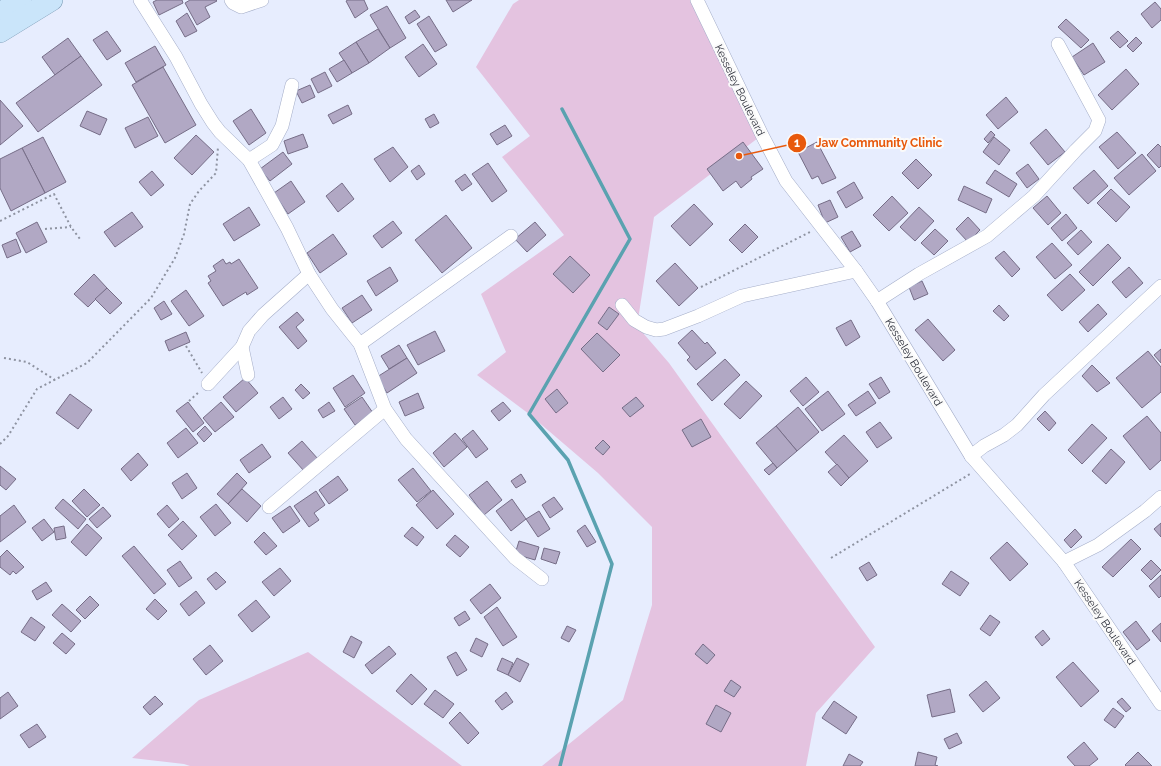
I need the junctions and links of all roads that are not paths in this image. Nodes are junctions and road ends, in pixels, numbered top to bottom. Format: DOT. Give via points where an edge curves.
graph roads {
  1 [pos="21,0"];
  2 [pos="52,0"];
  3 [pos="140,0"];
  4 [pos="231,0"];
  5 [pos="262,0"];
  6 [pos="697,0"];
  7 [pos="0,12"];
  8 [pos="0,32"];
  9 [pos="1058,44"];
  10 [pos="292,85"];
  11 [pos="249,160"];
  12 [pos="511,236"];
  13 [pos="856,271"];
  14 [pos="309,274"];
  15 [pos="1161,286"];
  16 [pos="877,301"];
  17 [pos="622,305"];
  18 [pos="360,344"];
  19 [pos="242,347"];
  20 [pos="248,375"];
  21 [pos="208,384"];
  22 [pos="385,409"];
  23 [pos="971,456"];
  24 [pos="1161,497"];
  25 [pos="269,507"];
  26 [pos="1064,562"];
  27 [pos="542,578"];
  28 [pos="1161,704"];
  1 -- 7 [label="main road"];
  2 -- 8 [label="main road"];
  3 -- 11 [label="street" via="220,132"];
  4 -- 5 [label="street" via="241,7"];
  6 -- 13 [label="street, Kesseley Boulevard" via="786,181"];
  9 -- 16 [label="street" via="1099,120 1095,131 1034,196 987,236"];
  10 -- 11 [label="street" via="282,126 272,145"];
  11 -- 14 [label="street"];
  12 -- 18 [label="street"];
  13 -- 16 [label="street, Kesseley Boulevard"];
  13 -- 17 [label="street" via="742,296 664,329 646,327 634,320"];
  14 -- 18 [label="street" via="332,309"];
  14 -- 19 [label="street" via="263,315 249,331"];
  15 -- 23 [label="street" via="1044,395 1017,425"];
  16 -- 23 [label="street, Kesseley Boulevard"];
  18 -- 22 [label="street"];
  19 -- 20 [label="street"];
  19 -- 21 [label="street"];
  22 -- 25 [label="street"];
  22 -- 27 [label="street" via="406,439 515,558"];
  23 -- 26 [label="street, Kesseley Boulevard"];
  24 -- 26 [label="street" via="1098,546"];
  26 -- 28 [label="street, Kesseley Boulevard"];
}
